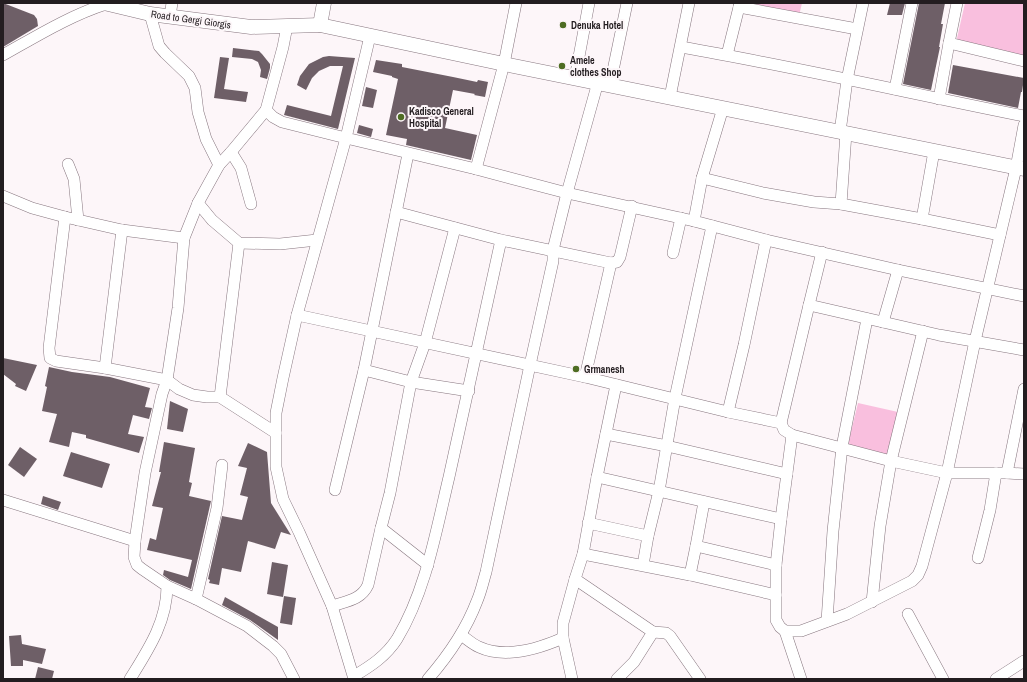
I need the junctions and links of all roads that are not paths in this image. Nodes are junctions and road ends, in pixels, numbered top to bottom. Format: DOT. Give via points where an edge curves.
graph roads {
  1 [pos="105,3"];
  2 [pos="324,3"];
  3 [pos="516,3"];
  4 [pos="589,3"];
  5 [pos="627,3"];
  6 [pos="690,3"];
  7 [pos="863,3"];
  8 [pos="912,3"];
  9 [pos="957,3"];
  10 [pos="739,5"];
  11 [pos="171,10"];
  12 [pos="150,14"];
  13 [pos="320,25"];
  14 [pos="287,26"];
  15 [pos="857,29"];
  16 [pos="370,36"];
  17 [pos="949,43"];
  18 [pos="680,47"];
  19 [pos="3,55"];
  20 [pos="727,55"];
  21 [pos="1024,61"];
  22 [pos="504,64"];
  23 [pos="575,78"];
  24 [pos="848,80"];
  25 [pos="604,83"];
  26 [pos="895,89"];
  27 [pos="670,97"];
  28 [pos="939,99"];
  29 [pos="723,108"];
  30 [pos="266,110"];
  31 [pos="1024,116"];
  32 [pos="1024,125"];
  33 [pos="843,132"];
  34 [pos="346,138"];
  35 [pos="934,151"];
  36 [pos="232,152"];
  37 [pos="408,154"];
  38 [pos="68,164"];
  39 [pos="219,165"];
  40 [pos="1020,168"];
  41 [pos="476,169"];
  42 [pos="702,178"];
  43 [pos="566,193"];
  44 [pos="3,196"];
  45 [pos="198,203"];
  46 [pos="251,204"];
  47 [pos="841,204"];
  48 [pos="632,206"];
  49 [pos="396,212"];
  50 [pos="65,217"];
  51 [pos="681,218"];
  52 [pos="922,219"];
  53 [pos="78,220"];
  54 [pos="694,221"];
  55 [pos="712,226"];
  56 [pos="455,228"];
  57 [pos="122,230"];
  58 [pos="1000,236"];
  59 [pos="184,238"];
  60 [pos="318,240"];
  61 [pos="501,240"];
  62 [pos="766,240"];
  63 [pos="239,243"];
  64 [pos="553,250"];
  65 [pos="822,252"];
  66 [pos="673,253"];
  67 [pos="611,263"];
  68 [pos="898,270"];
  69 [pos="988,288"];
  70 [pos="1024,296"];
  71 [pos="810,305"];
  72 [pos="297,315"];
  73 [pos="867,319"];
  74 [pos="884,322"];
  75 [pos="372,330"];
  76 [pos="922,331"];
  77 [pos="976,341"];
  78 [pos="425,343"];
  79 [pos="1024,350"];
  80 [pos="476,353"];
  81 [pos="530,365"];
  82 [pos="105,368"];
  83 [pos="364,370"];
  84 [pos="585,377"];
  85 [pos="167,380"];
  86 [pos="411,382"];
  87 [pos="616,384"];
  88 [pos="1024,389"];
  89 [pos="469,391"];
  90 [pos="220,397"];
  91 [pos="675,398"];
  92 [pos="728,412"];
  93 [pos="781,423"];
  94 [pos="276,433"];
  95 [pos="606,434"];
  96 [pos="792,435"];
  97 [pos="667,446"];
  98 [pos="842,447"];
  99 [pos="891,461"];
  100 [pos="222,464"];
  101 [pos="947,473"];
  102 [pos="1002,473"];
  103 [pos="787,474"];
  104 [pos="1024,474"];
  105 [pos="596,476"];
  106 [pos="335,490"];
  107 [pos="659,491"];
  108 [pos="3,500"];
  109 [pos="704,502"];
  110 [pos="781,519"];
  111 [pos="588,523"];
  112 [pos="381,528"];
  113 [pos="648,536"];
  114 [pos="135,541"];
  115 [pos="696,546"];
  116 [pos="583,554"];
  117 [pos="978,558"];
  118 [pos="428,565"];
  119 [pos="643,565"];
  120 [pos="776,565"];
  121 [pos="690,575"];
  122 [pos="575,579"];
  123 [pos="167,586"];
  124 [pos="776,595"];
  125 [pos="196,599"];
  126 [pos="872,602"];
  127 [pos="332,606"];
  128 [pos="908,614"];
  129 [pos="827,621"];
  130 [pos="785,631"];
  131 [pos="653,632"];
  132 [pos="461,635"];
  133 [pos="563,638"];
  134 [pos="1024,661"];
  135 [pos="354,677"];
  136 [pos="130,679"];
  137 [pos="294,679"];
  138 [pos="428,679"];
  139 [pos="572,679"];
  140 [pos="617,679"];
  141 [pos="700,679"];
  142 [pos="801,679"];
  143 [pos="943,679"];
  144 [pos="996,679"];
  1 -- 12 [label="main road, Road to Gergi Giorgis"];
  1 -- 19 [label="street, Road to Gergi Giorgis" via="47,29"];
  2 -- 13 [label="main road"];
  3 -- 22 [label="street"];
  4 -- 23 [label="street"];
  5 -- 25 [label="street"];
  6 -- 18 [label="street"];
  7 -- 15 [label="street"];
  8 -- 26 [label="street"];
  9 -- 17 [label="street"];
  10 -- 15 [label="street"];
  10 -- 20 [label="street"];
  11 -- 12 [label="main road, Road to Gergi Giorgis"];
  11 -- 14 [label="main road, Road to Gergi Giorgis" via="251,27"];
  12 -- 39 [label="street" via="159,46 189,76 195,88 198,112 206,140"];
  13 -- 14 [label="main road, Road to Gergi Giorgis"];
  13 -- 16 [label="main road, Road to Gergi Giorgis"];
  14 -- 30 [label="street"];
  15 -- 24 [label="street"];
  16 -- 22 [label="main road, Road to Gergi Giorgis"];
  16 -- 34 [label="street"];
  17 -- 21 [label="street"];
  17 -- 28 [label="street"];
  18 -- 20 [label="street"];
  18 -- 27 [label="street"];
  20 -- 24 [label="street"];
  22 -- 23 [label="main road, Road to Gergi Giorgis"];
  22 -- 41 [label="street"];
  23 -- 25 [label="main road, Road to Gergi Giorgis"];
  24 -- 26 [label="street"];
  24 -- 33 [label="street"];
  25 -- 27 [label="main road, Road to Gergi Giorgis"];
  25 -- 43 [label="street"];
  26 -- 28 [label="street"];
  27 -- 29 [label="main road, Road to Gergi Giorgis"];
  28 -- 31 [label="street"];
  29 -- 33 [label="main road, Road to Gergi Giorgis"];
  29 -- 42 [label="street"];
  30 -- 34 [label="street" via="282,122"];
  30 -- 36 [label="street"];
  32 -- 40 [label="street"];
  33 -- 35 [label="main road, Road to Gergi Giorgis"];
  33 -- 47 [label="street"];
  34 -- 37 [label="street"];
  34 -- 60 [label="street"];
  35 -- 40 [label="main road, Road to Gergi Giorgis"];
  35 -- 52 [label="street"];
  36 -- 39 [label="street"];
  36 -- 46 [label="street" via="241,168"];
  37 -- 41 [label="street"];
  37 -- 49 [label="street"];
  38 -- 53 [label="street" via="74,179"];
  39 -- 45 [label="street"];
  40 -- 58 [label="street"];
  41 -- 43 [label="street"];
  42 -- 47 [label="street" via="763,193"];
  42 -- 54 [label="street"];
  43 -- 48 [label="street"];
  43 -- 64 [label="street"];
  44 -- 50 [label="street" via="32,208"];
  45 -- 59 [label="street"];
  45 -- 63 [label="street" via="212,220"];
  47 -- 52 [label="street"];
  48 -- 51 [label="street"];
  48 -- 67 [label="street" via="620,258 617,262"];
  49 -- 56 [label="street"];
  49 -- 75 [label="street"];
  50 -- 53 [label="street"];
  50 -- 82 [label="street" via="48,348 50,358"];
  51 -- 54 [label="street"];
  51 -- 66 [label="street"];
  52 -- 58 [label="street"];
  53 -- 57 [label="street"];
  54 -- 55 [label="street"];
  55 -- 62 [label="street"];
  55 -- 91 [label="street"];
  56 -- 61 [label="street"];
  56 -- 78 [label="street"];
  57 -- 59 [label="street"];
  57 -- 82 [label="street"];
  58 -- 69 [label="street"];
  59 -- 85 [label="street" via="178,308"];
  60 -- 63 [label="street" via="280,244"];
  60 -- 72 [label="street"];
  61 -- 64 [label="street"];
  61 -- 80 [label="street"];
  62 -- 65 [label="street"];
  62 -- 92 [label="street"];
  63 -- 90 [label="street"];
  64 -- 67 [label="street"];
  64 -- 81 [label="street" via="553,261"];
  65 -- 68 [label="street"];
  65 -- 71 [label="street"];
  67 -- 84 [label="street"];
  68 -- 69 [label="street"];
  68 -- 74 [label="street"];
  69 -- 70 [label="street"];
  69 -- 77 [label="street"];
  71 -- 73 [label="street"];
  71 -- 93 [label="street"];
  72 -- 75 [label="street"];
  72 -- 94 [label="street" via="276,413"];
  73 -- 74 [label="street"];
  73 -- 98 [label="street"];
  74 -- 76 [label="street"];
  75 -- 78 [label="street"];
  75 -- 83 [label="street"];
  76 -- 77 [label="street"];
  76 -- 99 [label="street"];
  77 -- 79 [label="street"];
  77 -- 101 [label="street"];
  78 -- 80 [label="street"];
  78 -- 86 [label="street"];
  80 -- 81 [label="street"];
  80 -- 89 [label="street"];
  81 -- 84 [label="street"];
  81 -- 132 [label="street" via="486,572 477,602"];
  82 -- 85 [label="street"];
  83 -- 86 [label="street"];
  83 -- 106 [label="street"];
  84 -- 87 [label="street"];
  85 -- 90 [label="street" via="193,395"];
  85 -- 114 [label="street" via="145,474"];
  86 -- 89 [label="street"];
  86 -- 112 [label="street"];
  87 -- 91 [label="street"];
  87 -- 95 [label="street"];
  88 -- 102 [label="street"];
  89 -- 118 [label="street"];
  90 -- 94 [label="street"];
  91 -- 92 [label="street"];
  91 -- 97 [label="street"];
  92 -- 93 [label="street"];
  93 -- 96 [label="street" via="784,430"];
  94 -- 127 [label="street" via="276,467 283,499"];
  95 -- 97 [label="street"];
  95 -- 105 [label="street"];
  96 -- 98 [label="street"];
  96 -- 103 [label="street"];
  97 -- 103 [label="street"];
  97 -- 107 [label="street"];
  98 -- 99 [label="street"];
  98 -- 129 [label="street"];
  99 -- 101 [label="street"];
  99 -- 126 [label="street" via="880,526"];
  100 -- 125 [label="street" via="217,508"];
  101 -- 102 [label="street"];
  101 -- 126 [label="street" via="918,575 912,581"];
  102 -- 104 [label="street"];
  102 -- 117 [label="street"];
  103 -- 110 [label="street"];
  105 -- 107 [label="street"];
  105 -- 111 [label="street"];
  107 -- 109 [label="street"];
  107 -- 113 [label="street"];
  108 -- 114 [label="street"];
  109 -- 110 [label="street"];
  109 -- 115 [label="street"];
  110 -- 120 [label="street"];
  111 -- 113 [label="street"];
  111 -- 116 [label="street"];
  112 -- 118 [label="street"];
  112 -- 127 [label="street" via="364,593 355,599"];
  113 -- 119 [label="street"];
  114 -- 123 [label="street" via="134,557 137,565"];
  115 -- 120 [label="street"];
  115 -- 121 [label="street"];
  116 -- 119 [label="street"];
  116 -- 122 [label="street"];
  118 -- 135 [label="street" via="407,621 396,639 386,654"];
  119 -- 121 [label="street"];
  120 -- 124 [label="street"];
  121 -- 124 [label="street"];
  122 -- 131 [label="street"];
  122 -- 133 [label="street" via="563,623"];
  123 -- 125 [label="street"];
  123 -- 136 [label="street" via="166,606 159,629"];
  124 -- 130 [label="street" via="776,620"];
  125 -- 137 [label="street" via="247,626 273,646 281,654"];
  126 -- 129 [label="street"];
  127 -- 135 [label="street"];
  128 -- 143 [label="street"];
  129 -- 130 [label="street" via="802,631"];
  130 -- 142 [label="street"];
  131 -- 140 [label="street" via="634,662"];
  131 -- 141 [label="street" via="666,633 670,636"];
  132 -- 133 [label="street" via="478,647 499,652 516,652 547,645"];
  132 -- 138 [label="street"];
  133 -- 139 [label="street"];
  134 -- 144 [label="street"];
}
